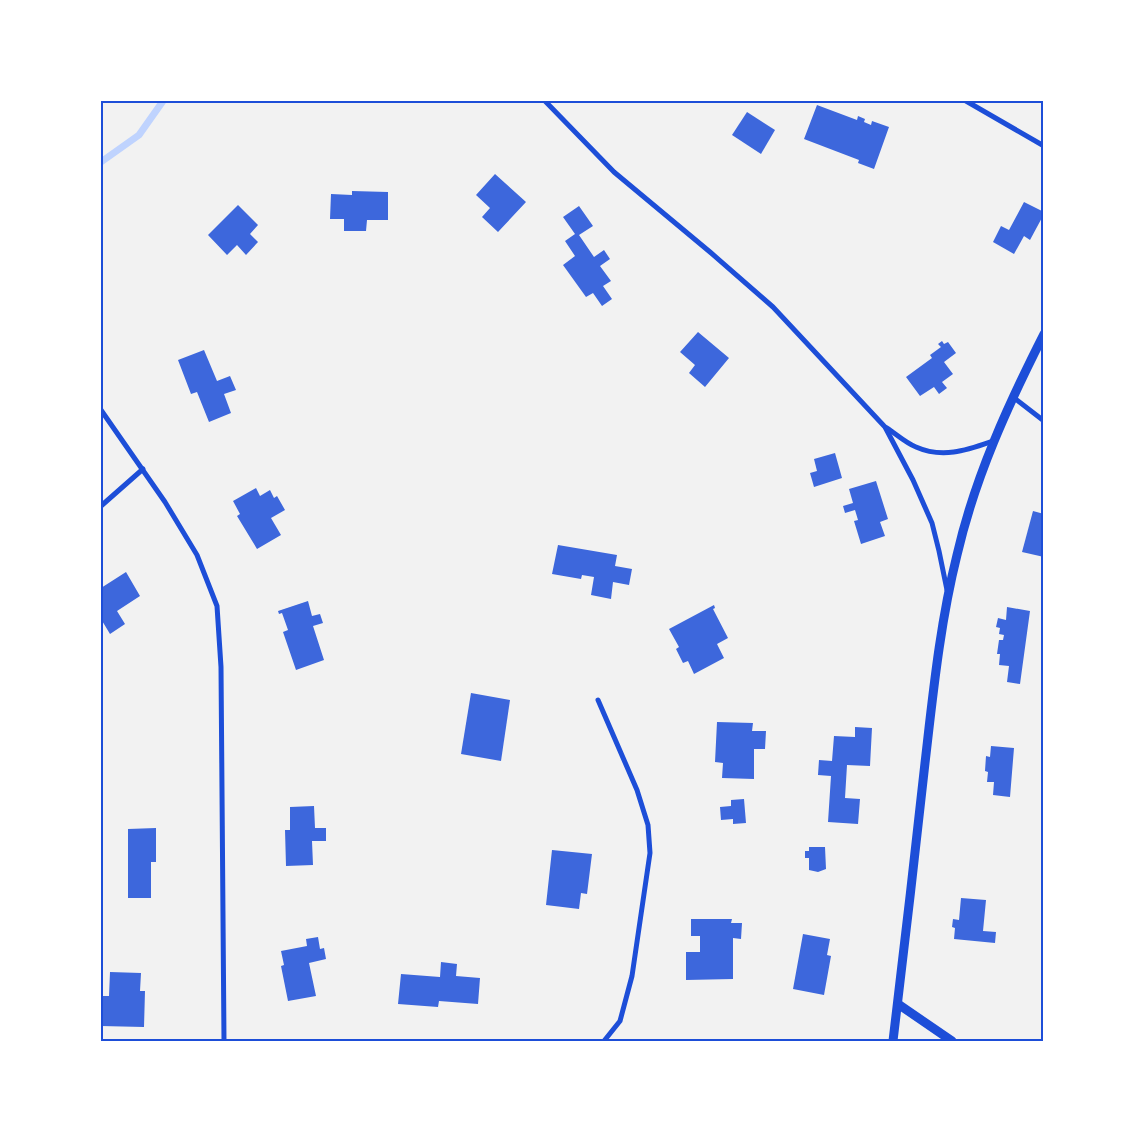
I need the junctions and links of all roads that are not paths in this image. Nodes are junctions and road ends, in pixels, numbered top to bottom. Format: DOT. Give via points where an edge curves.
graph roads {
  1 [pos="545,101"];
  2 [pos="966,101"];
  3 [pos="1044,146"];
  4 [pos="1044,334"];
  5 [pos="1013,397"];
  6 [pos="101,410"];
  7 [pos="1044,421"];
  8 [pos="885,427"];
  9 [pos="993,441"];
  10 [pos="143,470"];
  11 [pos="101,506"];
  12 [pos="948,595"];
  13 [pos="598,700"];
  14 [pos="898,1004"];
  15 [pos="224,1041"];
  16 [pos="604,1041"];
  17 [pos="893,1041"];
  18 [pos="952,1041"];
  1 -- 8 [label="street" via="614,172 773,307"];
  2 -- 3 [label="street"];
  4 -- 5 [label="street"];
  5 -- 7 [label="street"];
  5 -- 9 [label="street"];
  6 -- 10 [label="street"];
  8 -- 9 [label="street" via="915,447 939,453 954,453"];
  8 -- 12 [label="street" via="932,523"];
  9 -- 12 [label="street" via="970,508"];
  10 -- 11 [label="street"];
  10 -- 15 [label="street" via="198,555 217,606 221,667"];
  12 -- 14 [label="street"];
  13 -- 16 [label="street" via="637,790 648,825 650,853 632,976 620,1021"];
  14 -- 17 [label="street"];
  14 -- 18 [label="street"];
}
